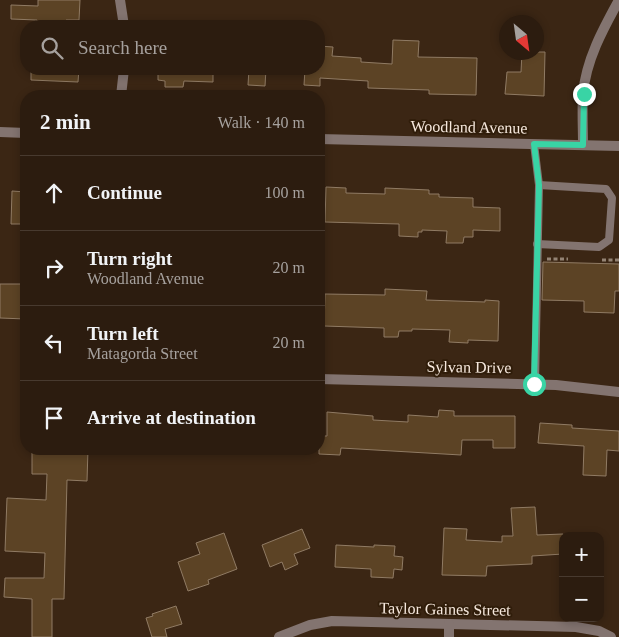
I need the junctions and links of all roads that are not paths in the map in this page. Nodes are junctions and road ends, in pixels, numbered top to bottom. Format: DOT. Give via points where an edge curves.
graph roads {
  1 [pos="120,0"];
  2 [pos="619,0"];
  3 [pos="123,20"];
  4 [pos="123,75"];
  5 [pos="122,90"];
  6 [pos="0,132"];
  7 [pos="20,133"];
  8 [pos="325,138"];
  9 [pos="534,144"];
  10 [pos="583,145"];
  11 [pos="619,146"];
  12 [pos="539,185"];
  13 [pos="537,244"];
  14 [pos="325,379"];
  15 [pos="534,384"];
  16 [pos="619,392"];
  17 [pos="449,624"];
  18 [pos="279,637"];
  19 [pos="449,637"];
  20 [pos="611,637"];
  1 -- 3 [label="street"];
  2 -- 10 [label="street" via="601,33 586,79"];
  4 -- 5 [label="street"];
  6 -- 7 [label="street"];
  8 -- 9 [label="street, Woodland Avenue"];
  9 -- 10 [label="street, Woodland Avenue"];
  9 -- 12 [label="lane"];
  10 -- 11 [label="street, Woodland Avenue"];
  12 -- 13 [label="lane"];
  12 -- 13 [label="lane" via="606,189 612,198 609,240 599,246"];
  13 -- 15 [label="lane"];
  14 -- 15 [label="street, Sylvan Drive"];
  15 -- 16 [label="street, Sylvan Drive"];
  17 -- 18 [label="street, Taylor Gaines Street" via="332,621 310,625"];
  17 -- 19 [label="street"];
  17 -- 20 [label="street, Taylor Gaines Street" via="576,627"];
}
